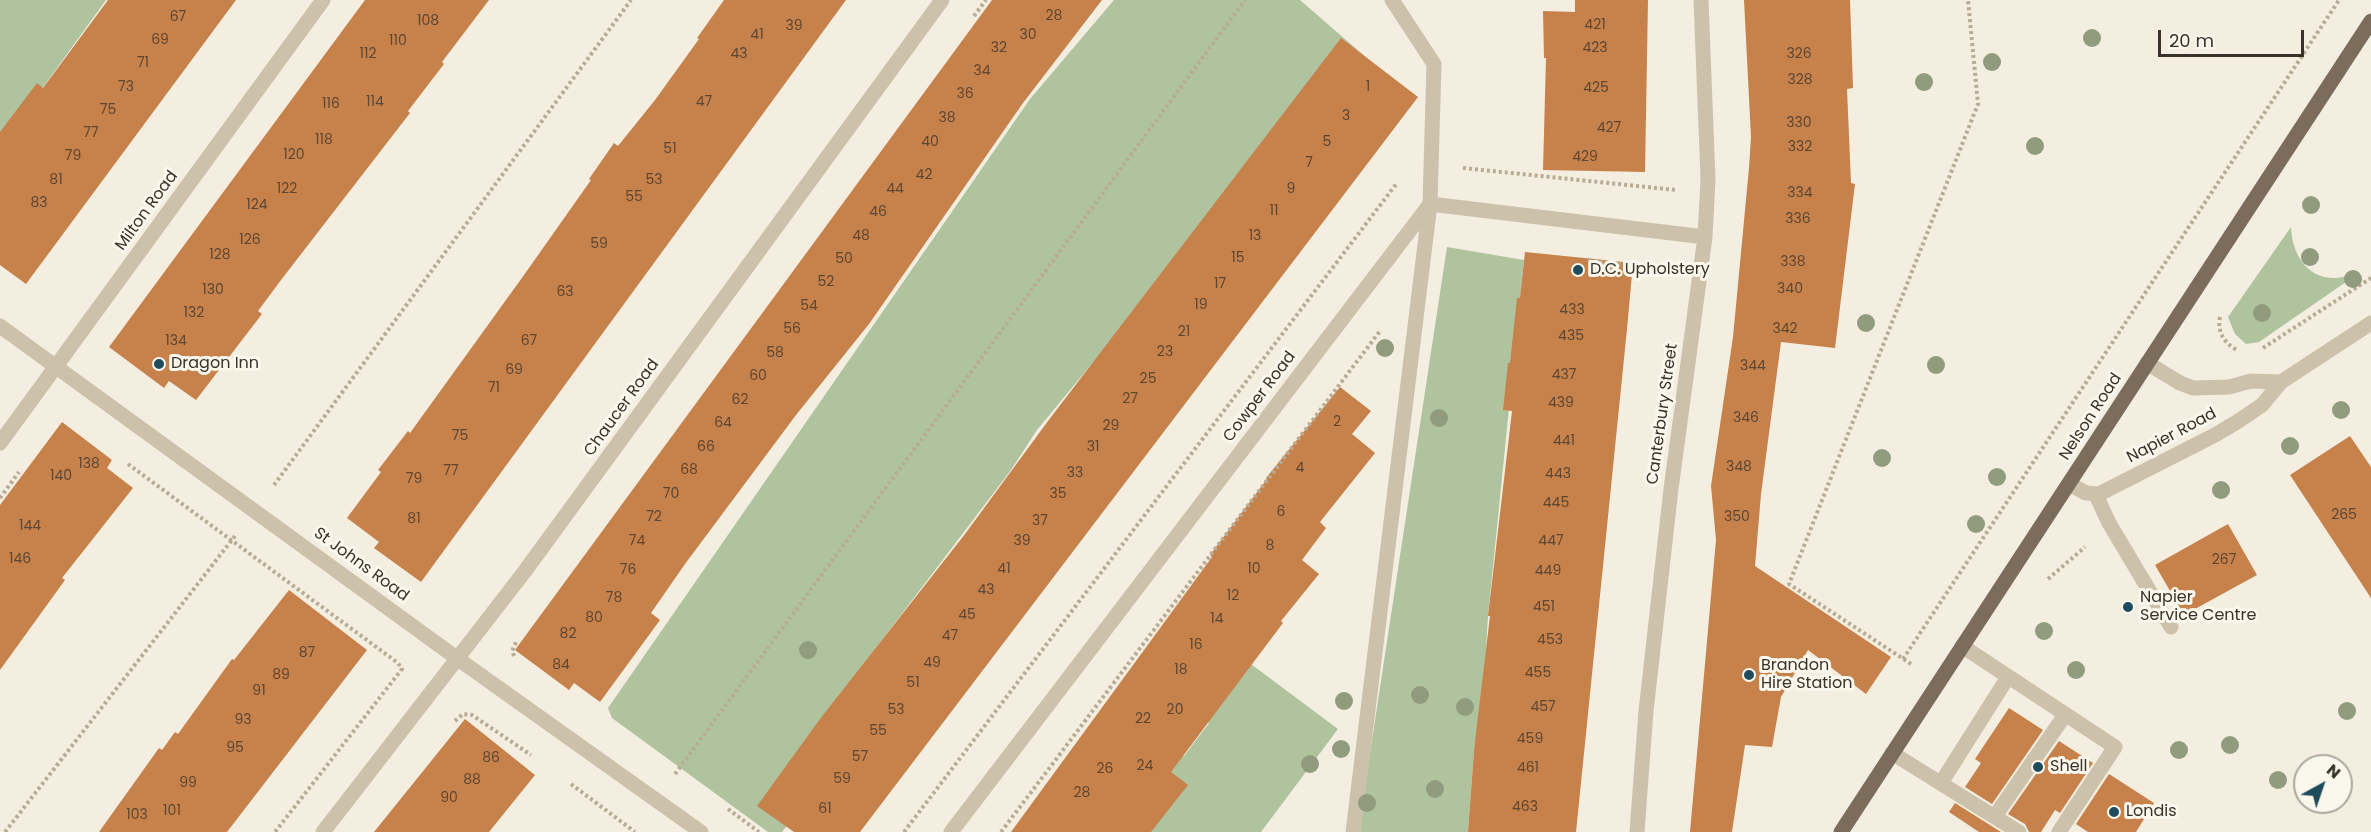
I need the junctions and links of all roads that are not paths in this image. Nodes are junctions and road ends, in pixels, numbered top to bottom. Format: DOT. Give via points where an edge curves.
graph roads {
  1 [pos="323,0"];
  2 [pos="942,0"];
  3 [pos="1392,0"];
  4 [pos="1701,0"];
  5 [pos="2371,21"];
  6 [pos="1430,204"];
  7 [pos="1705,237"];
  8 [pos="2371,323"];
  9 [pos="0,326"];
  10 [pos="2147,363"];
  11 [pos="56,367"];
  12 [pos="2281,382"];
  13 [pos="0,443"];
  14 [pos="2069,484"];
  15 [pos="2096,495"];
  16 [pos="2171,627"];
  17 [pos="1962,646"];
  18 [pos="458,658"];
  19 [pos="2008,677"];
  20 [pos="2065,714"];
  21 [pos="1892,753"];
  22 [pos="1941,783"];
  23 [pos="1995,816"];
  24 [pos="323,832"];
  25 [pos="701,832"];
  26 [pos="951,832"];
  27 [pos="1353,832"];
  28 [pos="1637,832"];
  29 [pos="1840,832"];
  30 [pos="2019,832"];
  31 [pos="2059,832"];
  1 -- 11 [label="street, Milton Road"];
  2 -- 18 [label="street, Chaucer Road"];
  3 -- 6 [label="street" via="1434,64"];
  4 -- 7 [label="street, Canterbury Street" via="1708,179"];
  5 -- 10 [label="main road, Nelson Road"];
  6 -- 7 [label="street"];
  6 -- 26 [label="street, Cowper Road"];
  6 -- 27 [label="street"];
  7 -- 28 [label="street, Canterbury Street" via="1669,501"];
  8 -- 12 [label="street, Napier Road"];
  9 -- 11 [label="street, St Johns Road"];
  10 -- 12 [label="street, Napier Road" via="2193,388 2218,389 2251,381"];
  10 -- 14 [label="main road, Nelson Road"];
  11 -- 13 [label="street, Milton Road"];
  11 -- 18 [label="street, St Johns Road"];
  12 -- 15 [label="street, Napier Road" via="2262,405 2216,435"];
  14 -- 15 [label="street"];
  14 -- 17 [label="main road, Nelson Road"];
  15 -- 16 [label="street"];
  17 -- 19 [label="street"];
  17 -- 21 [label="main road, Nelson Road"];
  18 -- 24 [label="street, Chaucer Road"];
  18 -- 25 [label="street, St Johns Road"];
  19 -- 20 [label="street"];
  19 -- 22 [label="street"];
  20 -- 23 [label="street"];
  20 -- 31 [label="street" via="2115,747"];
  21 -- 22 [label="street"];
  21 -- 29 [label="main road, Nelson Road"];
  22 -- 23 [label="street"];
  23 -- 30 [label="street"];
}
